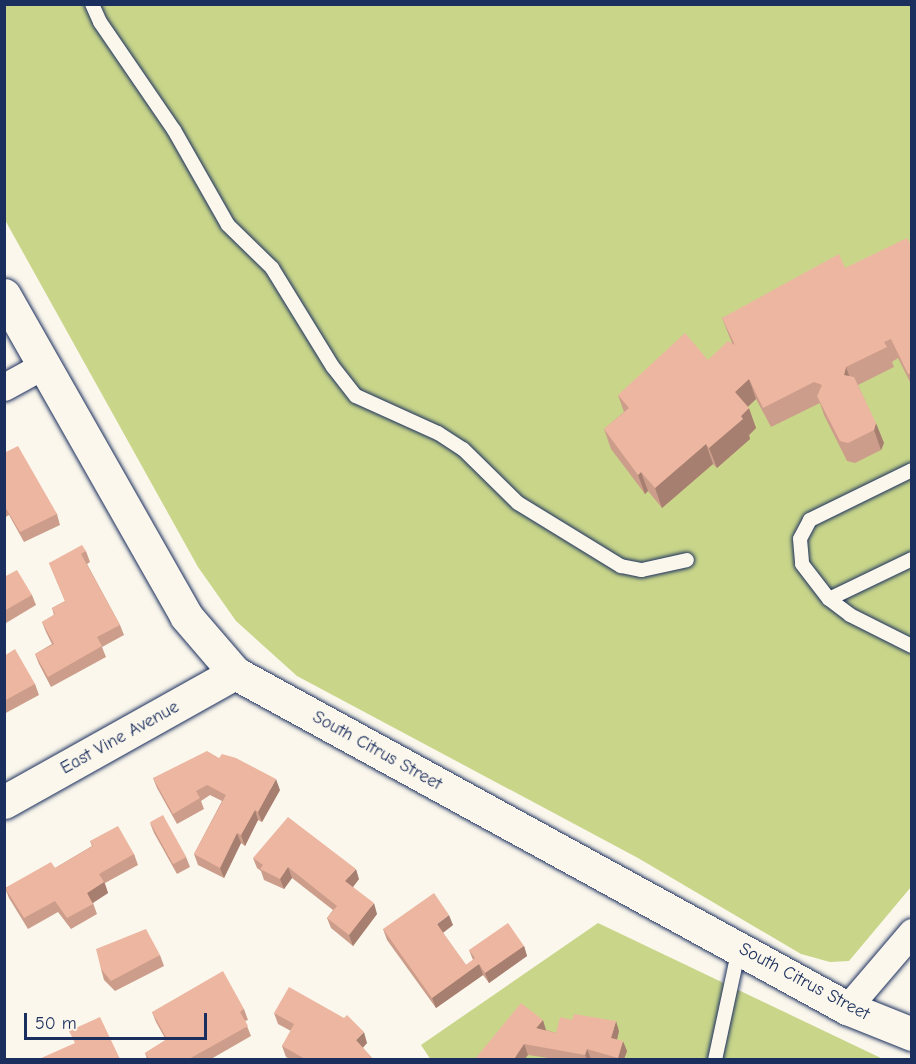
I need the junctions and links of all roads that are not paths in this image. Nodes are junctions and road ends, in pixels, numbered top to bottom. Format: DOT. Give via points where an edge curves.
graph roads {
  1 [pos="92,4"];
  2 [pos="4,295"];
  3 [pos="44,365"];
  4 [pos="4,387"];
  5 [pos="912,470"];
  6 [pos="912,559"];
  7 [pos="687,560"];
  8 [pos="829,599"];
  9 [pos="912,646"];
  10 [pos="235,673"];
  11 [pos="4,802"];
  12 [pos="912,932"];
  13 [pos="739,948"];
  14 [pos="847,1008"];
  15 [pos="912,1034"];
  16 [pos="715,1059"];
  1 -- 7 [label="lane" via="100,22 174,130 228,225 272,268 333,367 356,396 438,433 463,449 518,503 621,566 642,570"];
  2 -- 3 [label="street, South Citrus Street"];
  3 -- 4 [label="street"];
  3 -- 10 [label="street, South Citrus Street" via="186,616"];
  5 -- 8 [label="lane" via="810,520 800,539 802,564"];
  6 -- 8 [label="lane"];
  8 -- 9 [label="lane" via="850,615"];
  10 -- 11 [label="street, East Vine Avenue"];
  10 -- 13 [label="street, South Citrus Street"];
  12 -- 14 [label="street"];
  13 -- 14 [label="street, South Citrus Street"];
  13 -- 16 [label="lane"];
  14 -- 15 [label="street, South Citrus Street"];
}
